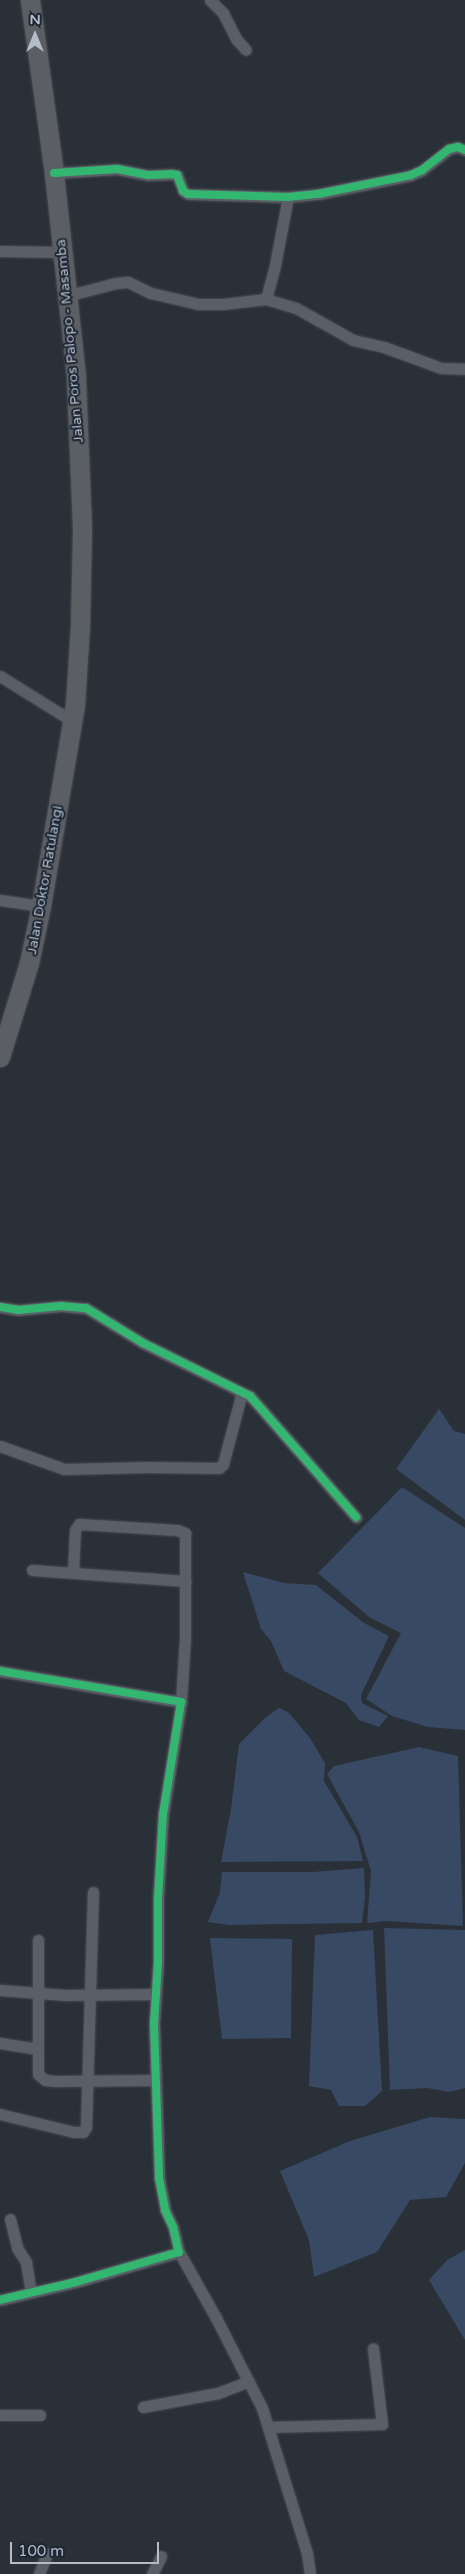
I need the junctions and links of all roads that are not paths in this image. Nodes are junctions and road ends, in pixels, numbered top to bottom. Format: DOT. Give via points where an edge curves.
graph roads {
  1 [pos="30,0"];
  2 [pos="210,0"];
  3 [pos="246,50"];
  4 [pos="465,150"];
  5 [pos="54,173"];
  6 [pos="288,197"];
  7 [pos="0,252"];
  8 [pos="62,252"];
  9 [pos="66,296"];
  10 [pos="266,299"];
  11 [pos="465,369"];
  12 [pos="0,676"];
  13 [pos="76,691"];
  14 [pos="72,721"];
  15 [pos="0,900"];
  16 [pos="42,906"];
  17 [pos="0,1057"];
  18 [pos="0,1307"];
  19 [pos="242,1392"];
  20 [pos="0,1446"];
  21 [pos="356,1517"];
  22 [pos="32,1570"];
  23 [pos="72,1572"];
  24 [pos="186,1581"];
  25 [pos="0,1671"];
  26 [pos="181,1702"];
  27 [pos="93,1892"];
  28 [pos="38,1940"];
  29 [pos="0,1990"];
  30 [pos="37,1994"];
  31 [pos="156,1994"];
  32 [pos="91,1996"];
  33 [pos="0,2043"];
  34 [pos="36,2049"];
  35 [pos="155,2080"];
  36 [pos="88,2082"];
  37 [pos="0,2114"];
  38 [pos="10,2219"];
  39 [pos="179,2252"];
  40 [pos="31,2292"];
  41 [pos="0,2300"];
  42 [pos="374,2350"];
  43 [pos="249,2381"];
  44 [pos="143,2407"];
  45 [pos="0,2414"];
  46 [pos="40,2416"];
  47 [pos="269,2427"];
  48 [pos="47,2553"];
  49 [pos="161,2556"];
  50 [pos="39,2574"];
  51 [pos="152,2574"];
  52 [pos="310,2574"];
  1 -- 5 [label="highway, Jalan Poros Palopo - Masamba"];
  2 -- 3 [label="street" via="223,13 236,40"];
  4 -- 6 [label="street" via="458,147 449,149 411,175"];
  5 -- 6 [label="street" via="117,169 148,175 171,174 178,175 183,191 188,194"];
  5 -- 8 [label="highway, Jalan Poros Palopo - Masamba"];
  6 -- 10 [label="street"];
  7 -- 8 [label="street"];
  8 -- 9 [label="highway, Jalan Poros Palopo - Masamba"];
  9 -- 10 [label="street" via="128,282 151,293 198,304"];
  9 -- 13 [label="highway, Jalan Poros Palopo - Masamba" via="76,376 80,467 82,546"];
  10 -- 11 [label="street" via="296,308 353,340 384,347 441,368"];
  12 -- 14 [label="street"];
  13 -- 14 [label="highway, Jalan Doktor Ratulangi"];
  14 -- 16 [label="highway, Jalan Doktor Ratulangi"];
  15 -- 16 [label="street"];
  16 -- 17 [label="highway, Jalan Doktor Ratulangi" via="29,963"];
  18 -- 19 [label="street" via="18,1310 62,1306 86,1308 143,1343"];
  19 -- 20 [label="street" via="223,1464 218,1468 64,1469"];
  19 -- 21 [label="street" via="250,1396"];
  22 -- 23 [label="street"];
  23 -- 24 [label="street"];
  23 -- 24 [label="street" via="76,1526 85,1523 184,1532"];
  24 -- 26 [label="street"];
  25 -- 26 [label="street"];
  26 -- 31 [label="street" via="162,1834"];
  27 -- 32 [label="street"];
  28 -- 30 [label="street"];
  29 -- 30 [label="street"];
  30 -- 32 [label="street"];
  30 -- 34 [label="street"];
  31 -- 32 [label="street"];
  31 -- 35 [label="street"];
  32 -- 36 [label="street"];
  33 -- 34 [label="street"];
  34 -- 36 [label="street" via="37,2071 41,2077"];
  35 -- 36 [label="street"];
  35 -- 39 [label="street" via="162,2195"];
  36 -- 37 [label="street" via="83,2132"];
  38 -- 40 [label="street" via="17,2248 26,2262"];
  39 -- 40 [label="street"];
  39 -- 43 [label="street"];
  40 -- 41 [label="street"];
  42 -- 47 [label="street" via="382,2424"];
  43 -- 44 [label="street" via="218,2393"];
  43 -- 47 [label="street"];
  45 -- 46 [label="street"];
  47 -- 52 [label="street" via="307,2553"];
  48 -- 50 [label="street"];
  49 -- 51 [label="street"];
}
